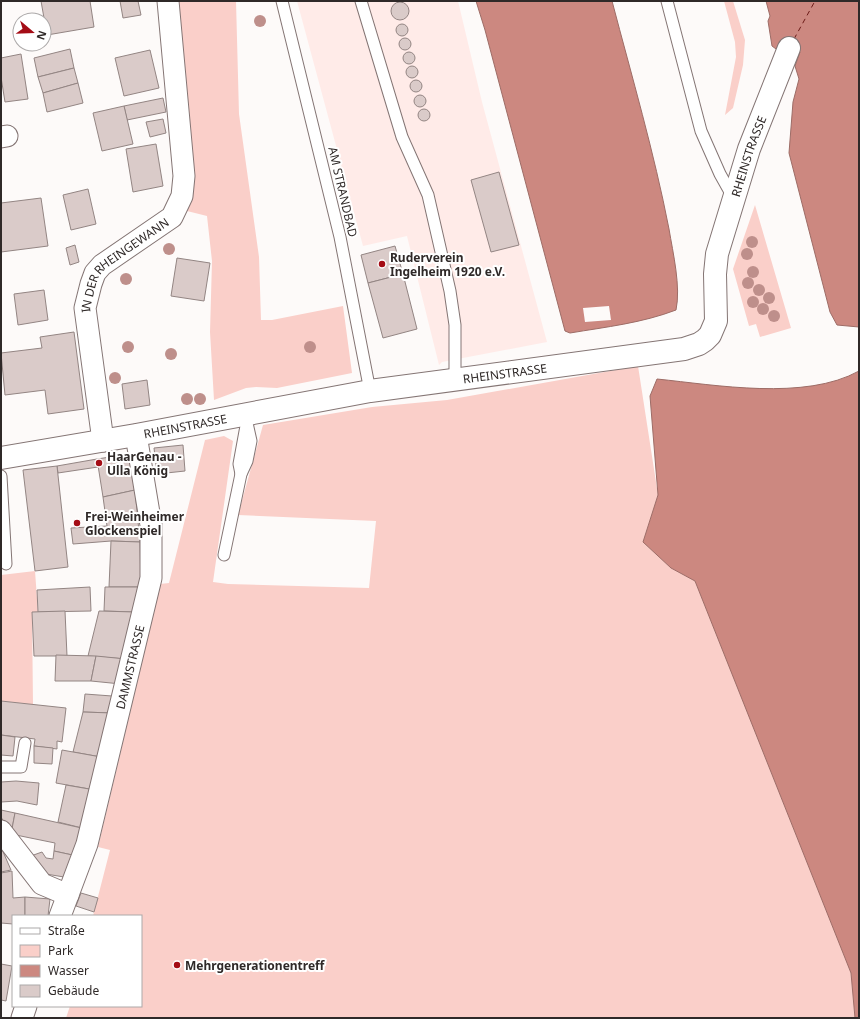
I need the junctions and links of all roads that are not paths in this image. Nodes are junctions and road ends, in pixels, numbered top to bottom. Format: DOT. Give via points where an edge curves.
graph roads {
  1 [pos="168,1"];
  2 [pos="282,1"];
  3 [pos="361,1"];
  4 [pos="667,1"];
  5 [pos="789,48"];
  6 [pos="734,198"];
  7 [pos="455,380"];
  8 [pos="370,391"];
  9 [pos="247,418"];
  10 [pos="136,435"];
  11 [pos="103,441"];
  12 [pos="1,458"];
  13 [pos="1,476"];
  14 [pos="224,555"];
  15 [pos="6,564"];
  16 [pos="25,743"];
  17 [pos="1,767"];
  18 [pos="1,831"];
  19 [pos="68,895"];
  20 [pos="60,915"];
  21 [pos="26,1007"];
  22 [pos="22,1018"];
  1 -- 11 [label="street, IN DER RHEINGEWANN" via="184,176 182,196 172,217 102,265 90,284 86,308"];
  2 -- 8 [label="lane, AM STRANDBAD" via="340,237"];
  3 -- 7 [label="lane" via="402,137 428,195 450,291 455,325"];
  4 -- 6 [label="lane" via="701,131"];
  5 -- 6 [label="street, RHEINSTRASSE" via="749,149"];
  6 -- 7 [label="street, RHEINSTRASSE" via="717,254 716,321 710,335 699,344 684,349"];
  7 -- 8 [label="street, RHEINSTRASSE"];
  8 -- 9 [label="street, RHEINSTRASSE"];
  9 -- 10 [label="street, RHEINSTRASSE"];
  9 -- 14 [label="lane" via="251,441 241,474"];
  10 -- 11 [label="street, RHEINSTRASSE"];
  10 -- 19 [label="street, DAMMSTRASSE" via="151,525 151,578 87,844"];
  11 -- 12 [label="street, RHEINSTRASSE"];
  13 -- 15 [label="lane"];
  16 -- 17 [label="lane" via="21,767"];
  18 -- 19 [label="street" via="42,884"];
  19 -- 20 [label="street, DAMMSTRASSE"];
  21 -- 22 [label="street"];
}
